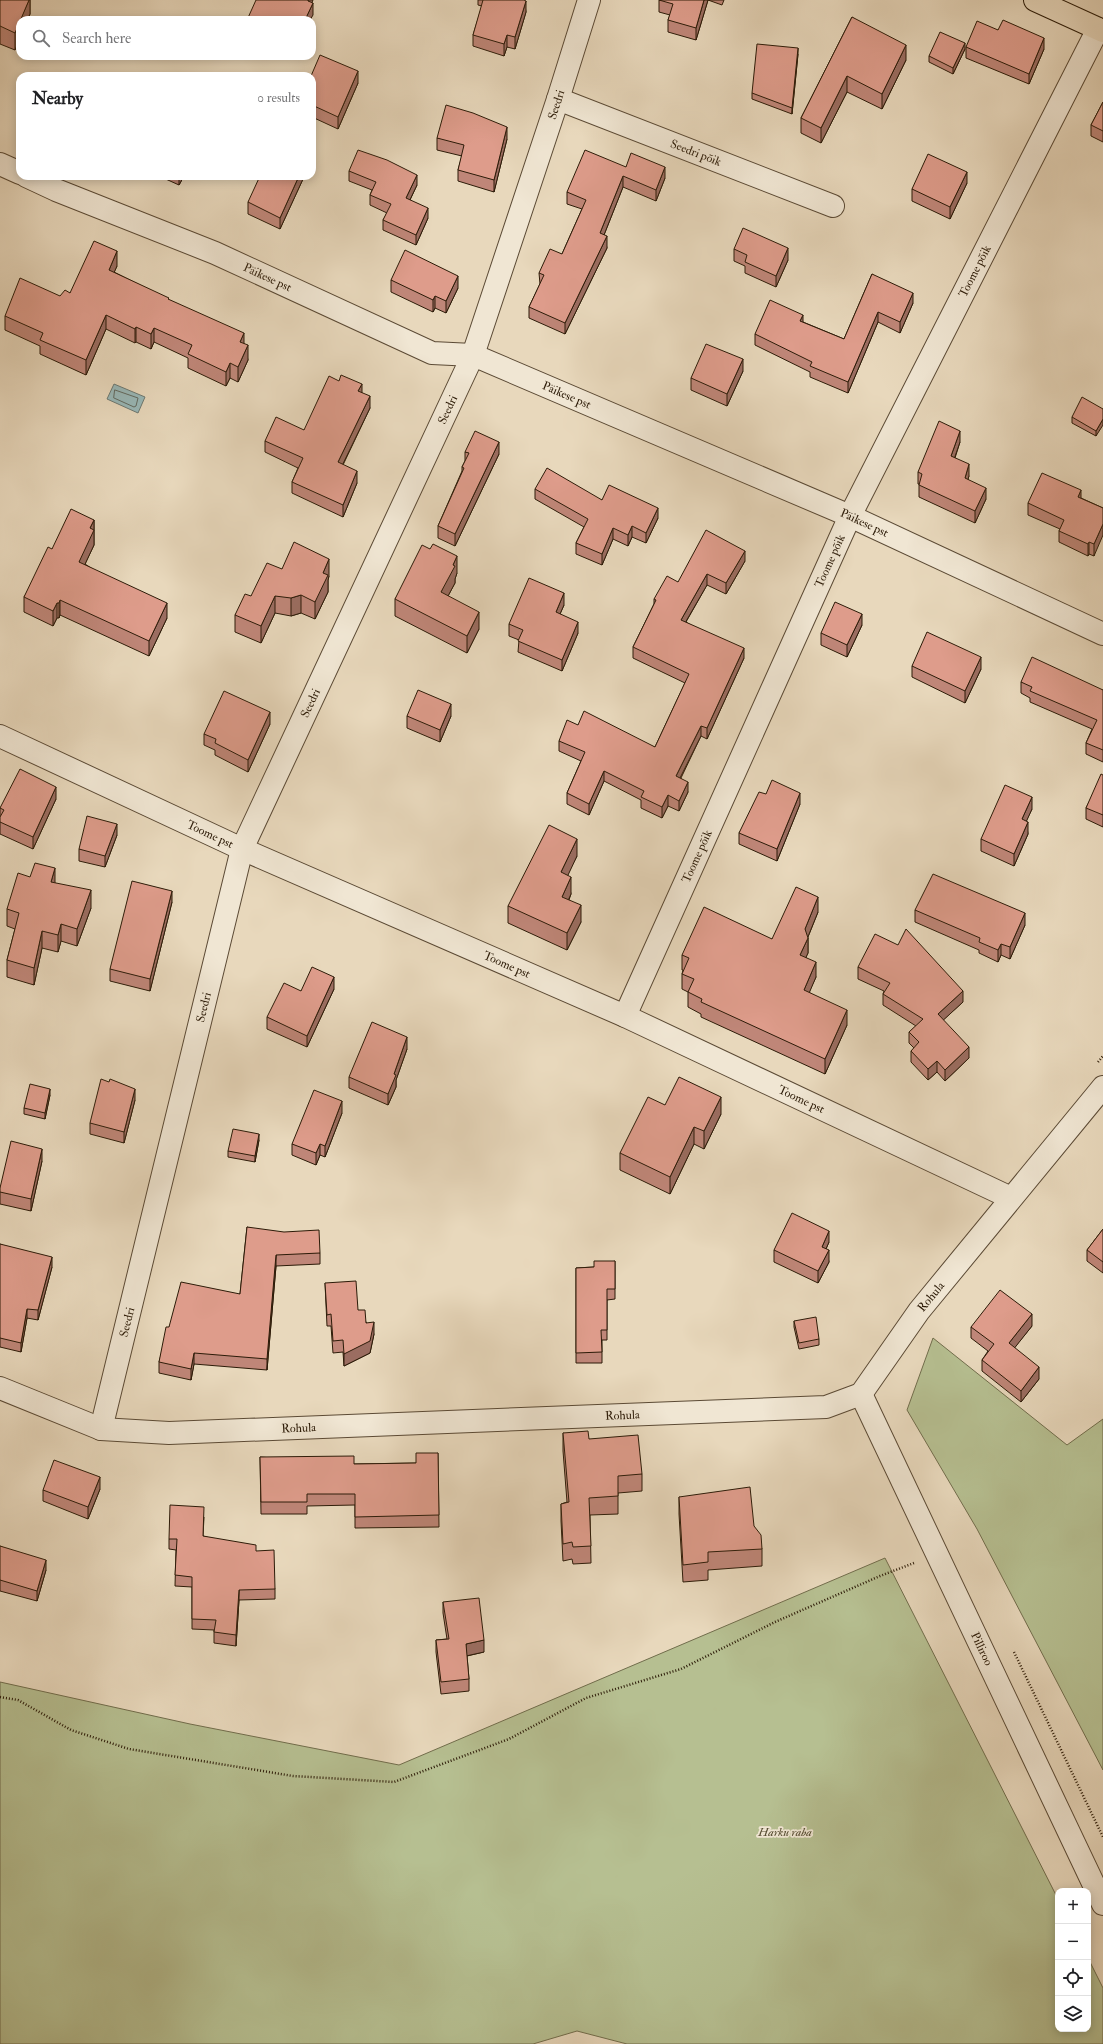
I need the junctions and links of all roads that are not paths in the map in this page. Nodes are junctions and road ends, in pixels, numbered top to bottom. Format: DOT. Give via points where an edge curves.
graph roads {
  1 [pos="589,0"];
  2 [pos="1034,0"];
  3 [pos="1101,30"];
  4 [pos="558,100"];
  5 [pos="0,164"];
  6 [pos="16,171"];
  7 [pos="35,180"];
  8 [pos="833,206"];
  9 [pos="473,354"];
  10 [pos="850,516"];
  11 [pos="1103,634"];
  12 [pos="0,736"];
  13 [pos="242,849"];
  14 [pos="625,1016"];
  15 [pos="1103,1087"];
  16 [pos="1011,1198"];
  17 [pos="0,1388"];
  18 [pos="861,1394"];
  19 [pos="101,1429"];
  20 [pos="1103,1904"];
  1 -- 4 [label="street, Seedri"];
  2 -- 3 [label="main road"];
  3 -- 10 [label="street, Toome põik"];
  4 -- 8 [label="street, Seedri põik"];
  4 -- 9 [label="street, Seedri"];
  5 -- 6 [label="street"];
  7 -- 9 [label="street, Päikese pst" via="215,253 432,353"];
  9 -- 10 [label="street, Päikese pst"];
  9 -- 13 [label="street, Seedri"];
  10 -- 11 [label="street, Päikese pst"];
  10 -- 14 [label="street, Toome põik"];
  12 -- 13 [label="street, Toome pst"];
  13 -- 14 [label="street, Toome pst"];
  13 -- 19 [label="street, Seedri"];
  14 -- 16 [label="street, Toome pst"];
  15 -- 16 [label="street, Rohula"];
  16 -- 18 [label="street, Rohula" via="919,1311"];
  17 -- 19 [label="street, Rohula"];
  18 -- 19 [label="street, Rohula" via="826,1407 169,1433"];
  18 -- 20 [label="street, Pilliroo"];
}
